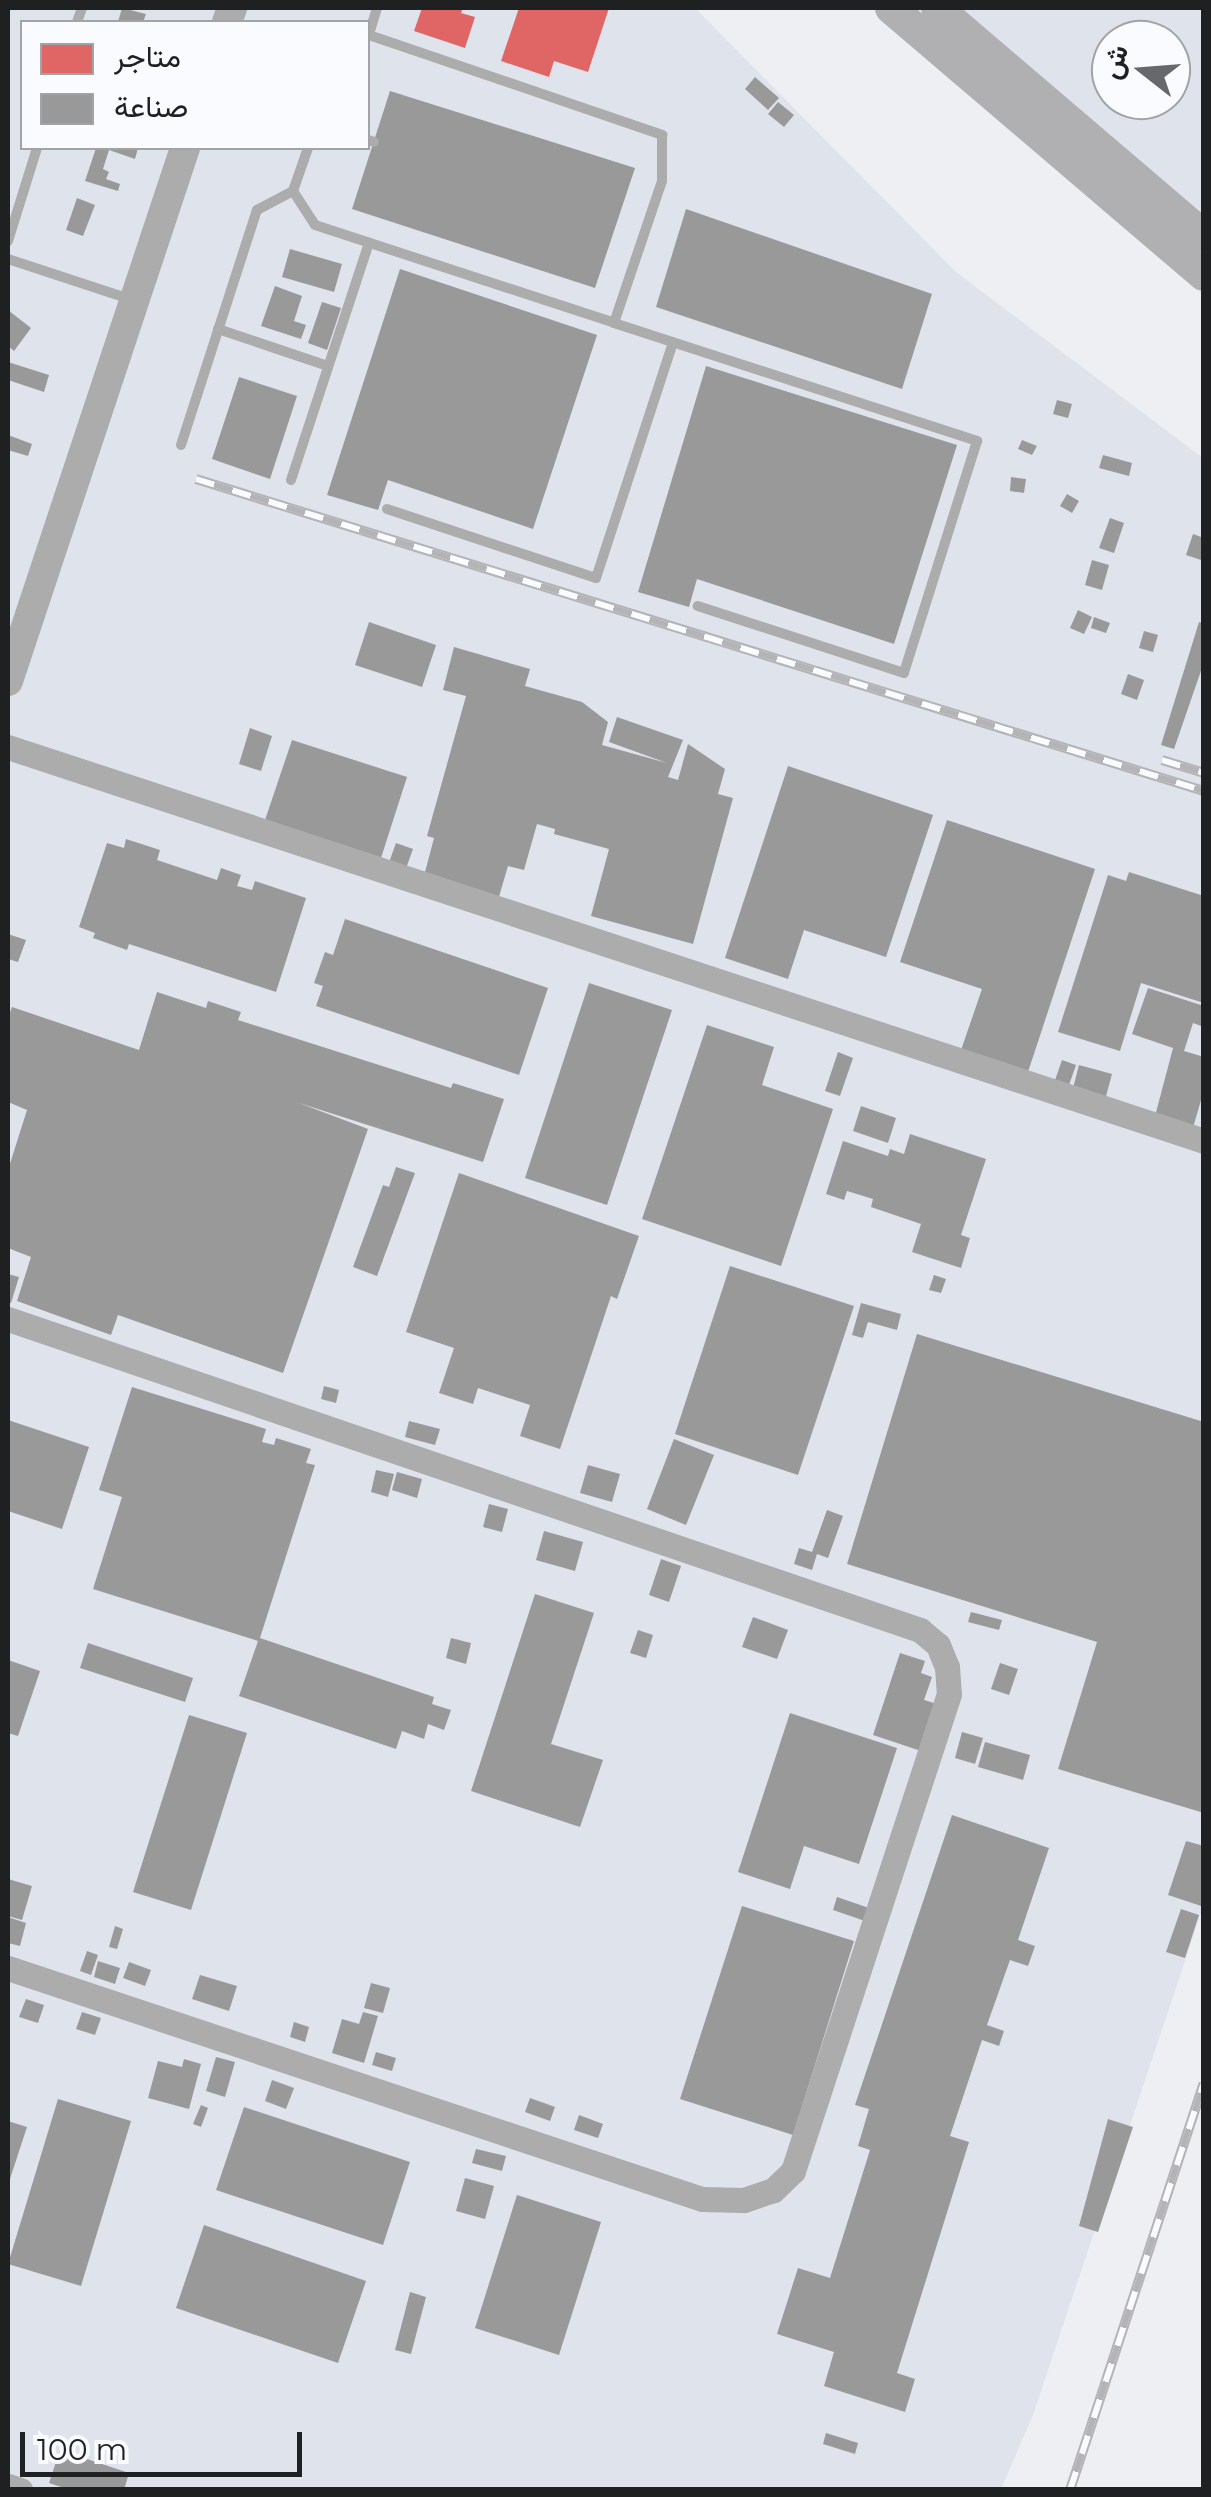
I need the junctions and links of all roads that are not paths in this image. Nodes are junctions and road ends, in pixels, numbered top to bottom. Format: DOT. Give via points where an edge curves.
graph roads {
  1 [pos="890,8"];
  2 [pos="937,8"];
  3 [pos="370,36"];
  4 [pos="37,150"];
  5 [pos="184,150"];
  6 [pos="307,150"];
  7 [pos="293,191"];
  8 [pos="1204,236"];
  9 [pos="8,241"];
  10 [pos="368,243"];
  11 [pos="8,259"];
  12 [pos="1204,275"];
  13 [pos="134,300"];
  14 [pos="614,323"];
  15 [pos="218,330"];
  16 [pos="673,342"];
  17 [pos="328,366"];
  18 [pos="181,445"];
  19 [pos="291,480"];
  20 [pos="387,510"];
  21 [pos="698,606"];
  22 [pos="8,681"];
  23 [pos="8,747"];
  24 [pos="1204,1141"];
  25 [pos="8,1318"];
  26 [pos="8,1968"];
  27 [pos="8,2486"];
  28 [pos="20,2490"];
  1 -- 12 [label="main road"];
  2 -- 8 [label="main road"];
  3 -- 14 [label="lane" via="662,135 662,181"];
  4 -- 9 [label="lane"];
  5 -- 13 [label="main road"];
  6 -- 7 [label="lane"];
  7 -- 10 [label="lane" via="316,225"];
  7 -- 15 [label="lane" via="256,210"];
  10 -- 14 [label="lane"];
  10 -- 17 [label="lane"];
  11 -- 13 [label="lane"];
  13 -- 22 [label="main road"];
  14 -- 16 [label="lane"];
  15 -- 17 [label="lane"];
  15 -- 18 [label="lane"];
  16 -- 20 [label="lane" via="596,578"];
  16 -- 21 [label="lane" via="977,441 904,674"];
  17 -- 19 [label="lane"];
  23 -- 24 [label="street"];
  25 -- 26 [label="street" via="920,1630 938,1645 948,1694 793,2170 773,2190 744,2200 702,2198"];
  27 -- 28 [label="street"];
}
